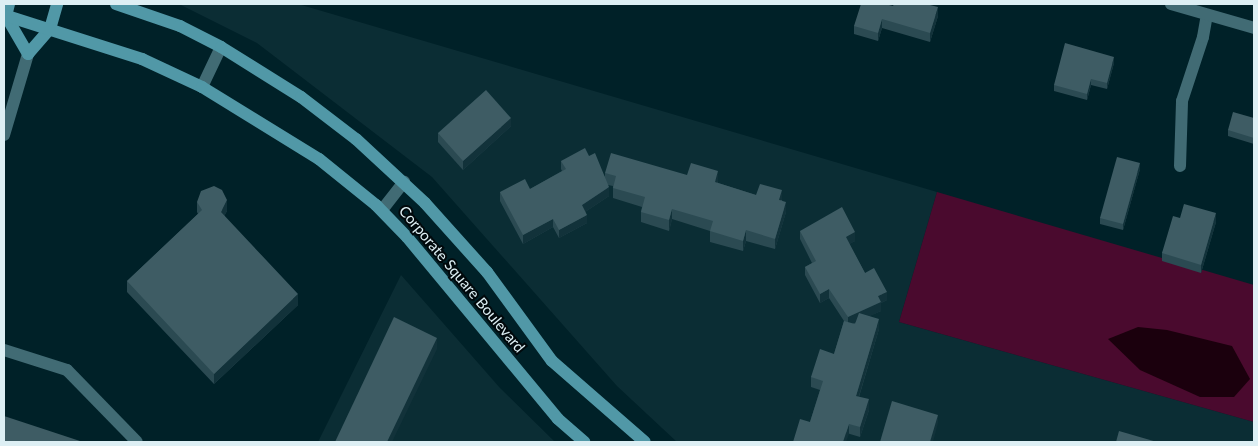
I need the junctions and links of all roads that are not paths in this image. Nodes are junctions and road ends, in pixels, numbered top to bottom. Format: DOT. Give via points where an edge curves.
graph roads {
  1 [pos="57,4"];
  2 [pos="116,4"];
  3 [pos="1171,4"];
  4 [pos="6,12"];
  5 [pos="1207,15"];
  6 [pos="1254,28"];
  7 [pos="50,29"];
  8 [pos="221,48"];
  9 [pos="28,54"];
  10 [pos="202,86"];
  11 [pos="4,135"];
  12 [pos="1180,166"];
  13 [pos="404,182"];
  14 [pos="382,210"];
  15 [pos="4,350"];
  16 [pos="137,442"];
  17 [pos="584,442"];
  18 [pos="645,442"];
  1 -- 7 [label="street"];
  2 -- 8 [label="street, Corporate Square Boulevard" via="180,26"];
  3 -- 5 [label="street"];
  4 -- 7 [label="street, Corporate Square Boulevard"];
  4 -- 9 [label="street"];
  5 -- 6 [label="street"];
  5 -- 12 [label="street" via="1182,100"];
  7 -- 9 [label="street"];
  7 -- 10 [label="street, Corporate Square Boulevard" via="142,58"];
  8 -- 10 [label="street"];
  8 -- 13 [label="street, Corporate Square Boulevard" via="301,97 356,139"];
  9 -- 11 [label="street"];
  10 -- 14 [label="street, Corporate Square Boulevard" via="319,159"];
  13 -- 14 [label="street"];
  13 -- 18 [label="street, Corporate Square Boulevard" via="487,272 552,361"];
  14 -- 17 [label="street, Corporate Square Boulevard" via="558,419"];
  15 -- 16 [label="street" via="67,370"];
}
